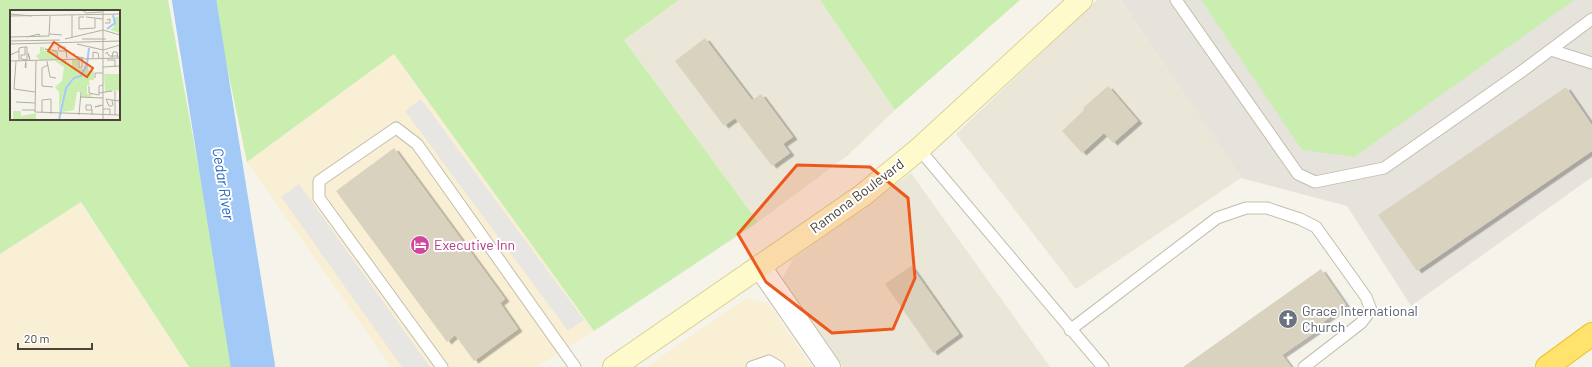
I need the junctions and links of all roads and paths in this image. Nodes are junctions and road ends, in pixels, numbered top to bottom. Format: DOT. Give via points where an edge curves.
graph roads {
  1 [pos="1081,0"];
  2 [pos="1176,0"];
  3 [pos="1592,19"];
  4 [pos="1551,50"];
  5 [pos="1592,63"];
  6 [pos="919,149"];
  7 [pos="760,267"];
  8 [pos="1070,330"];
  9 [pos="1592,334"];
  10 [pos="442,367"];
  11 [pos="575,367"];
  12 [pos="614,367"];
  13 [pos="752,367"];
  14 [pos="779,367"];
  15 [pos="829,367"];
  16 [pos="1103,367"];
  17 [pos="1304,367"];
  18 [pos="1547,367"];
  1 -- 6 [label="street, Ramona Boulevard"];
  2 -- 4 [label="lane" via="1298,174 1315,182 1384,168"];
  3 -- 4 [label="lane"];
  4 -- 5 [label="lane"];
  6 -- 7 [label="street, Ramona Boulevard" via="863,195"];
  6 -- 8 [label="lane"];
  7 -- 12 [label="street, Ramona Boulevard"];
  7 -- 15 [label="street"];
  8 -- 16 [label="lane"];
  8 -- 17 [label="lane" via="1217,218 1246,208 1267,208 1316,227 1366,297 1371,310 1361,324"];
  9 -- 18 [label="highway"];
  10 -- 11 [label="lane" via="319,198 319,181 396,128 417,144"];
  13 -- 14 [label="lane" via="769,362"];
}
